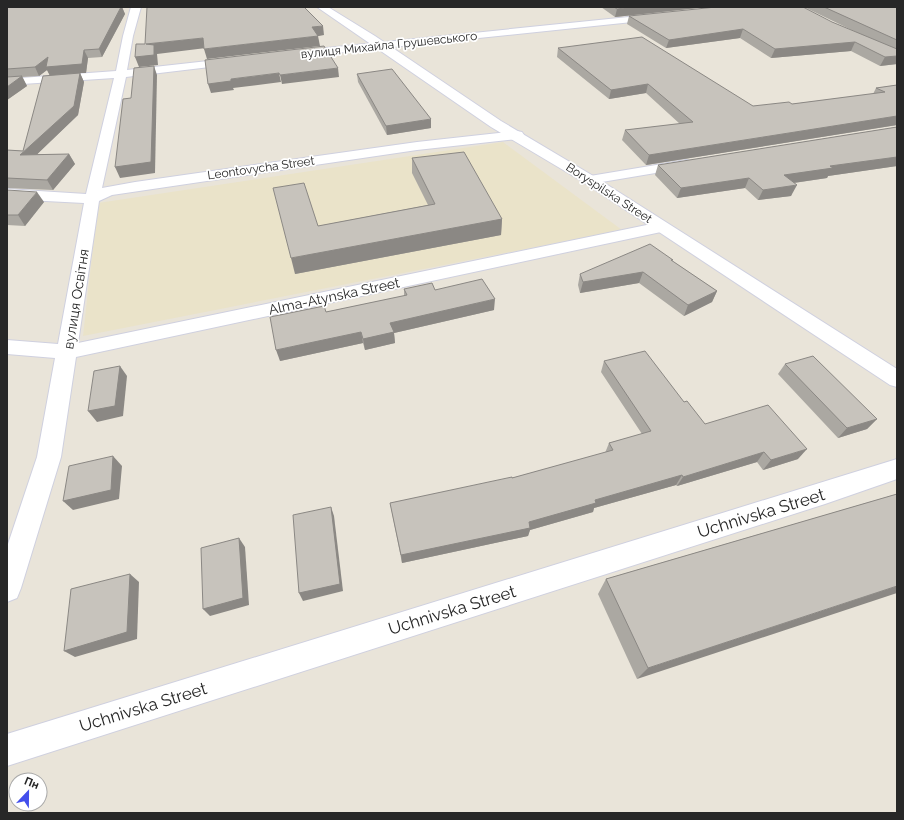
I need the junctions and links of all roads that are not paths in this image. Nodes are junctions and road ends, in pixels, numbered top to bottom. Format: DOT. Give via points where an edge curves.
graph roads {
  1 [pos="322,7"];
  2 [pos="136,8"];
  3 [pos="669,15"];
  4 [pos="380,45"];
  5 [pos="283,55"];
  6 [pos="245,60"];
  7 [pos="121,74"];
  8 [pos="7,82"];
  9 [pos="517,135"];
  10 [pos="700,162"];
  11 [pos="590,180"];
  12 [pos="7,194"];
  13 [pos="92,199"];
  14 [pos="661,227"];
  15 [pos="7,348"];
  16 [pos="67,352"];
  17 [pos="897,379"];
  18 [pos="897,469"];
  19 [pos="7,588"];
  20 [pos="7,750"];
  1 -- 4 [label="street, Boryspilska Street"];
  2 -- 7 [label="street, вулиця Освітня"];
  3 -- 4 [label="street, вулиця Михайла Грушевського"];
  4 -- 5 [label="street, вулиця Михайла Грушевського"];
  4 -- 9 [label="street, Boryspilska Street" via="496,124"];
  6 -- 7 [label="street"];
  7 -- 8 [label="street"];
  7 -- 13 [label="street, вулиця Освітня"];
  9 -- 11 [label="street, Boryspilska Street"];
  9 -- 13 [label="street, Leontovycha Street" via="417,146 135,186 108,191"];
  10 -- 11 [label="street"];
  11 -- 14 [label="street, Boryspilska Street"];
  12 -- 13 [label="street, Leontovycha Street"];
  13 -- 16 [label="street, вулиця Освітня"];
  14 -- 16 [label="street, Alma-Atynska Street"];
  14 -- 17 [label="street, Boryspilska Street"];
  15 -- 16 [label="street, Alma-Atynska Street"];
  16 -- 19 [label="street, вулиця Освітня" via="49,457"];
  18 -- 20 [label="street, Uchnivska Street"];
}
